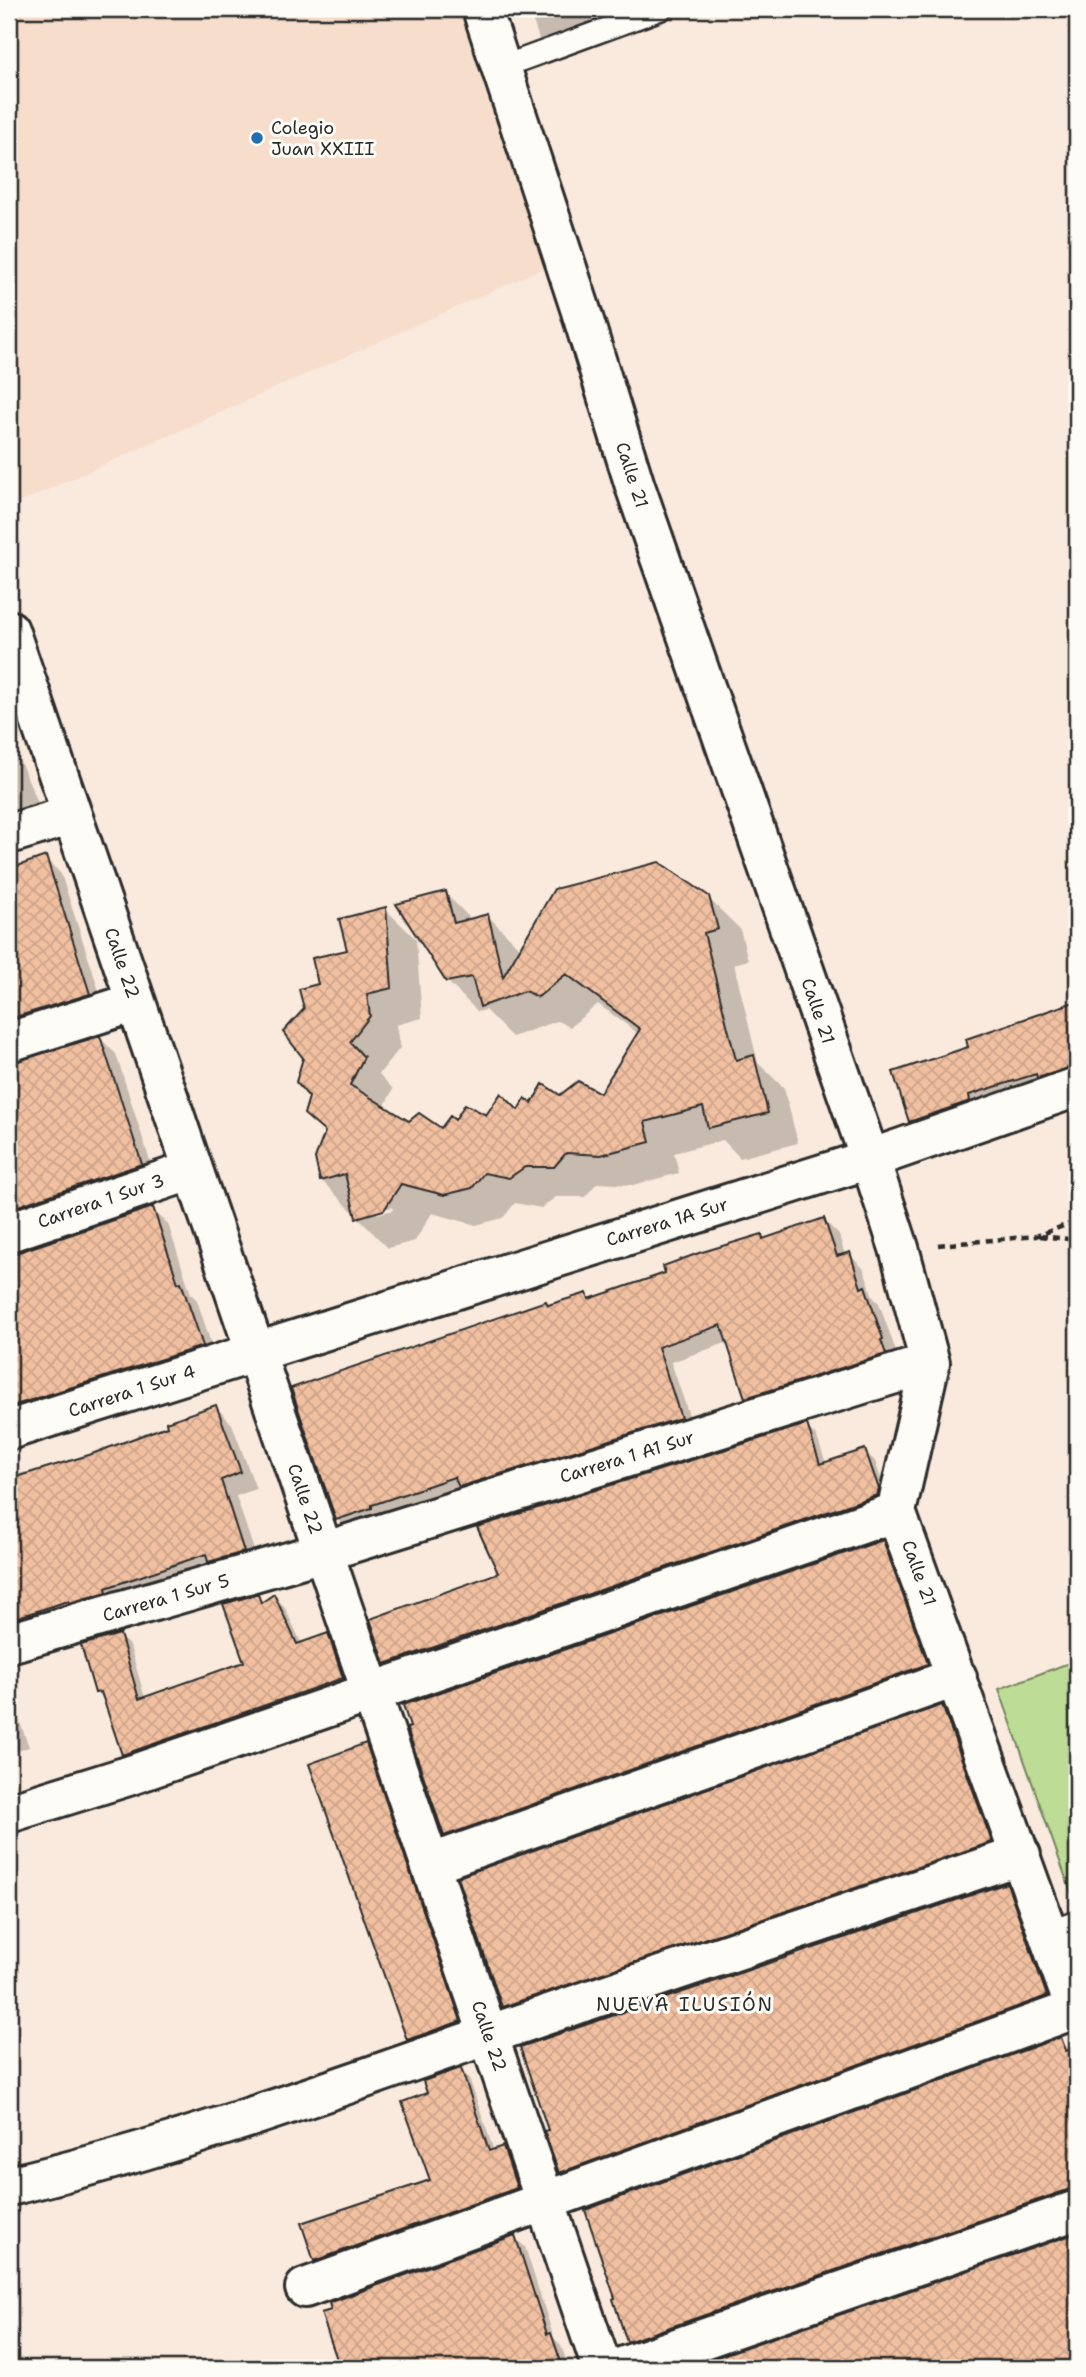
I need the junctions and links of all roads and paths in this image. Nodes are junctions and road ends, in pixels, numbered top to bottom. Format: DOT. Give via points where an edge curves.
graph roads {
  1 [pos="482,9"];
  2 [pos="661,9"];
  3 [pos="502,67"];
  4 [pos="10,636"];
  5 [pos="72,815"];
  6 [pos="9,834"];
  7 [pos="136,1002"];
  8 [pos="9,1042"];
  9 [pos="1077,1087"];
  10 [pos="870,1159"];
  11 [pos="192,1170"];
  12 [pos="1077,1221"];
  13 [pos="9,1232"];
  14 [pos="1036,1236"];
  15 [pos="1077,1240"];
  16 [pos="899,1248"];
  17 [pos="255,1352"];
  18 [pos="930,1363"];
  19 [pos="9,1430"];
  20 [pos="896,1512"];
  21 [pos="323,1552"];
  22 [pos="9,1643"];
  23 [pos="957,1677"];
  24 [pos="371,1692"];
  25 [pos="9,1813"];
  26 [pos="1021,1855"];
  27 [pos="429,1864"];
  28 [pos="1063,1927"];
  29 [pos="1076,2011"];
  30 [pos="489,2035"];
  31 [pos="9,2186"];
  32 [pos="545,2202"];
  33 [pos="1077,2210"];
  34 [pos="305,2288"];
  35 [pos="602,2368"];
  36 [pos="619,2368"];
  1 -- 3 [label="street, Calle 21"];
  2 -- 3 [label="lane"];
  3 -- 10 [label="street, Calle 21" via="635,486"];
  4 -- 5 [label="street, Calle 22"];
  5 -- 6 [label="street"];
  5 -- 7 [label="street, Calle 22"];
  7 -- 8 [label="street"];
  7 -- 11 [label="street, Calle 22"];
  9 -- 10 [label="street, Carrera 1A Sur"];
  10 -- 16 [label="street, Calle 21"];
  10 -- 17 [label="street, Carrera 1A Sur"];
  11 -- 13 [label="street, Carrera 1 Sur 3"];
  11 -- 17 [label="street, Calle 22"];
  12 -- 14 [label="path"];
  14 -- 15 [label="path"];
  14 -- 16 [label="path"];
  16 -- 18 [label="street, Calle 21"];
  17 -- 19 [label="street, Carrera 1 Sur 4"];
  17 -- 21 [label="street, Calle 22"];
  18 -- 20 [label="street, Calle 21"];
  18 -- 21 [label="street, Carrera 1 A1 Sur"];
  20 -- 23 [label="street, Calle 21"];
  20 -- 24 [label="street"];
  21 -- 22 [label="street, Carrera 1 Sur 5"];
  21 -- 24 [label="street, Calle 22"];
  23 -- 26 [label="street, Calle 21"];
  23 -- 27 [label="street"];
  24 -- 25 [label="street"];
  24 -- 27 [label="street, Calle 22"];
  26 -- 28 [label="street, Calle 21"];
  26 -- 30 [label="street"];
  27 -- 30 [label="street, Calle 22"];
  28 -- 29 [label="street, Calle 21"];
  29 -- 32 [label="street"];
  30 -- 31 [label="street" via="90,2167"];
  30 -- 32 [label="street, Calle 22"];
  32 -- 34 [label="street"];
  32 -- 35 [label="street, Calle 22"];
  33 -- 36 [label="street"];
}
